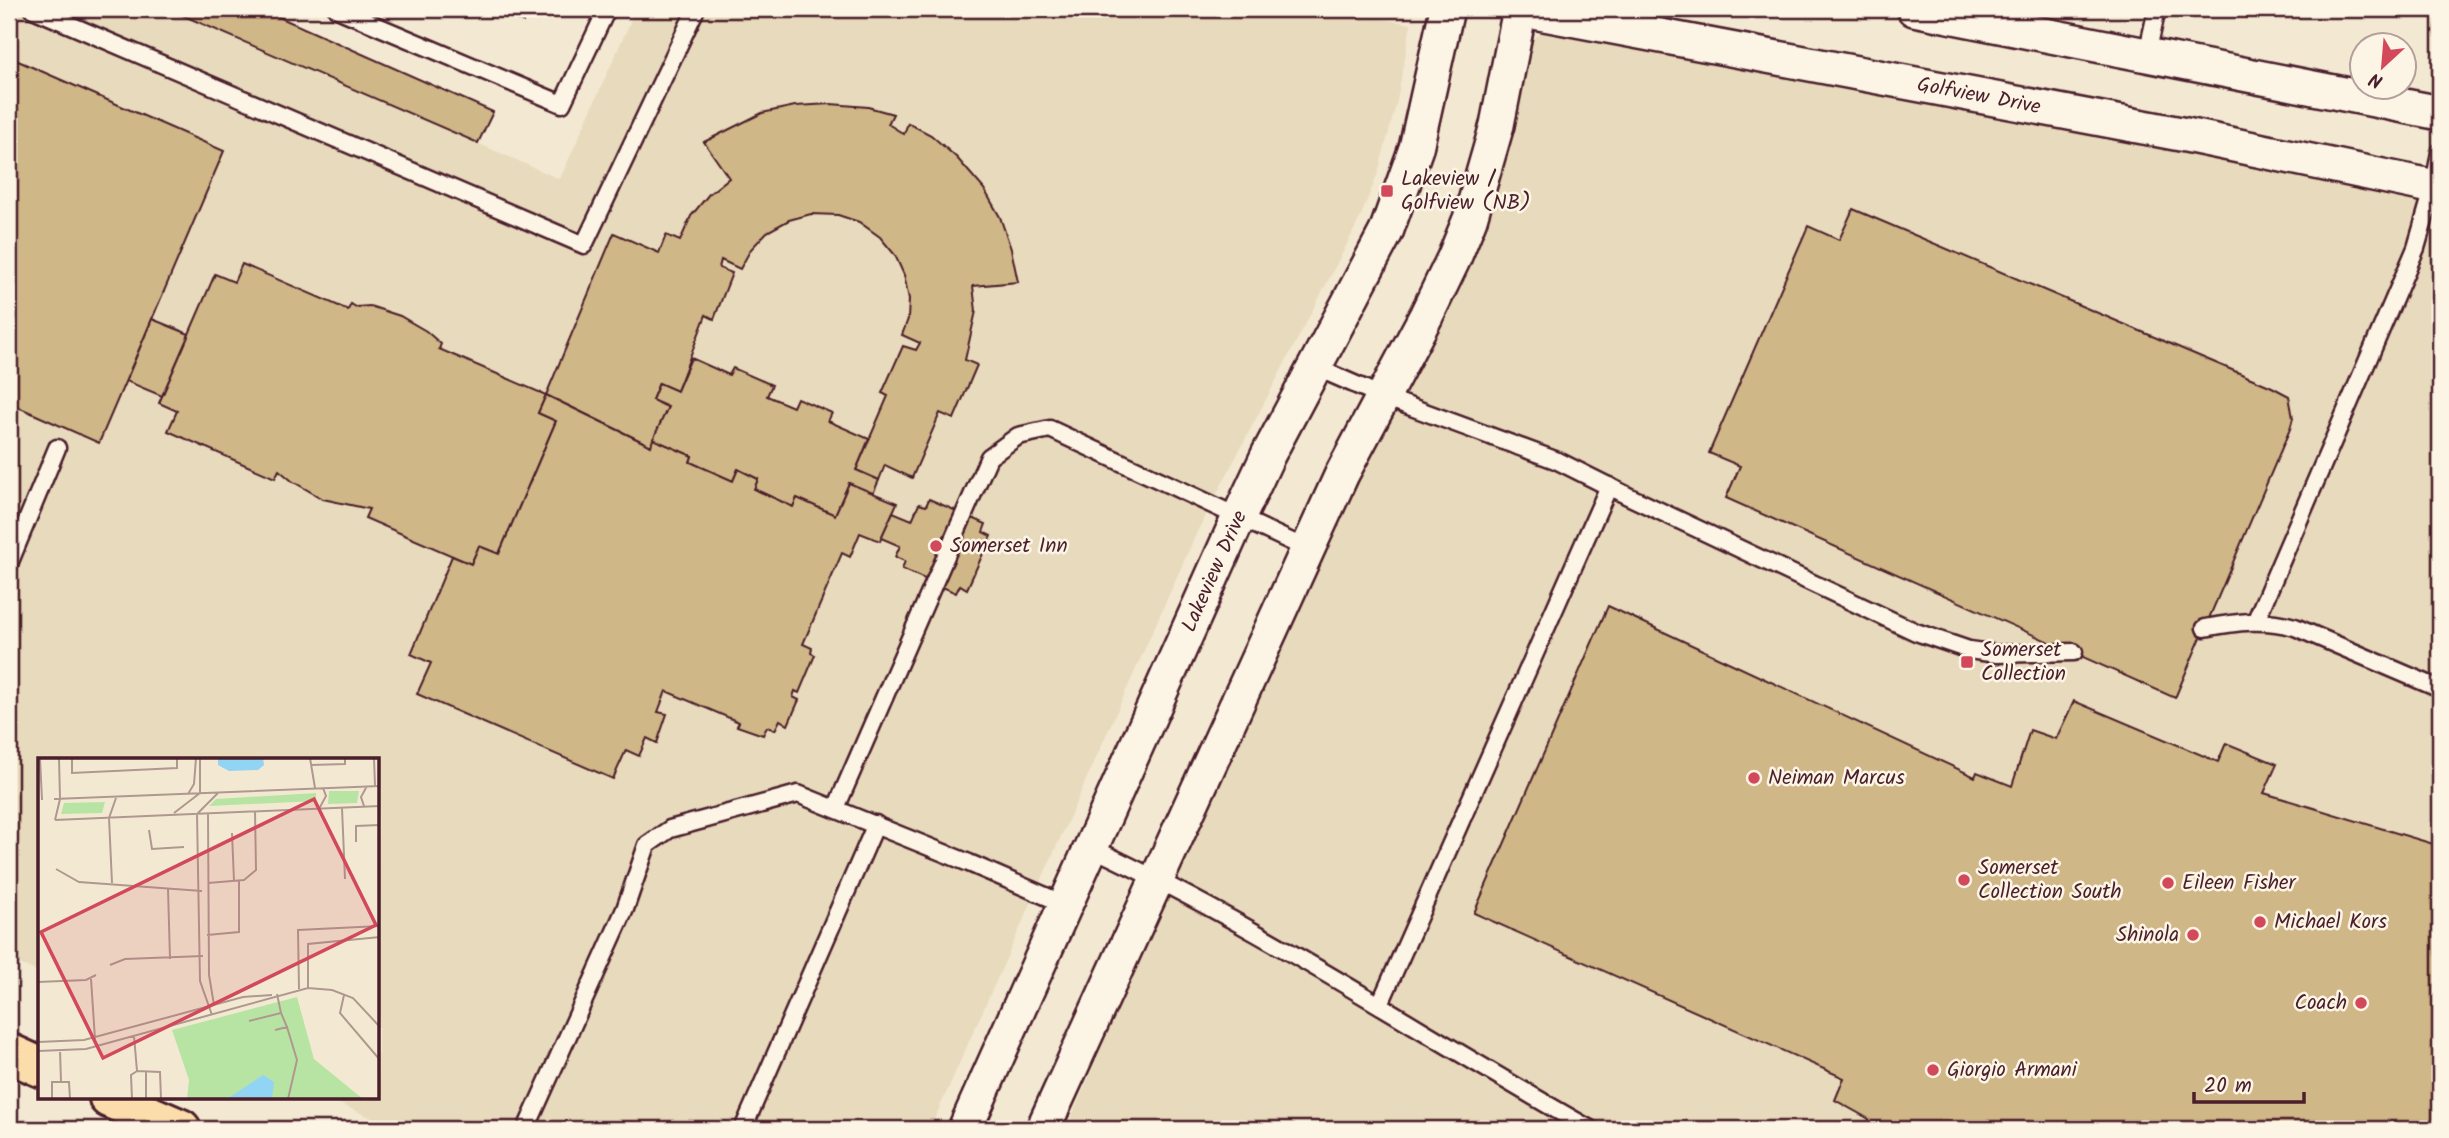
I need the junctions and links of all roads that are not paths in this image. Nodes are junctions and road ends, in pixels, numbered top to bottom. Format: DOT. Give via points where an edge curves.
graph roads {
  1 [pos="33,9"];
  2 [pos="337,9"];
  3 [pos="607,9"];
  4 [pos="696,9"];
  5 [pos="1447,9"];
  6 [pos="1519,9"];
  7 [pos="1914,9"];
  8 [pos="2157,9"];
  9 [pos="2147,54"];
  10 [pos="2440,113"];
  11 [pos="2440,152"];
  12 [pos="2437,187"];
  13 [pos="1315,367"];
  14 [pos="1384,397"];
  15 [pos="57,447"];
  16 [pos="1609,486"];
  17 [pos="1238,519"];
  18 [pos="1307,550"];
  19 [pos="9,564"];
  20 [pos="2256,620"];
  21 [pos="2205,628"];
  22 [pos="2074,652"];
  23 [pos="2440,689"];
  24 [pos="836,808"];
  25 [pos="876,824"];
  26 [pos="1090,847"];
  27 [pos="1156,878"];
  28 [pos="1064,904"];
  29 [pos="1380,1004"];
  30 [pos="9,1054"];
  31 [pos="38,1066"];
  32 [pos="114,1100"];
  33 [pos="181,1129"];
  34 [pos="526,1129"];
  35 [pos="743,1129"];
  36 [pos="965,1129"];
  37 [pos="1043,1129"];
  38 [pos="1590,1129"];
  1 -- 4 [label="lane" via="584,244"];
  2 -- 3 [label="lane" via="562,104"];
  5 -- 13 [label="street, Lakeview Drive" via="1424,117 1402,189 1370,265"];
  6 -- 12 [label="street, Golfview Drive"];
  6 -- 14 [label="street" via="1497,125 1471,219"];
  7 -- 9 [label="street"];
  8 -- 9 [label="lane"];
  9 -- 10 [label="street"];
  11 -- 12 [label="lane"];
  12 -- 20 [label="lane" via="2416,248"];
  13 -- 14 [label="lane"];
  13 -- 17 [label="street, Lakeview Drive"];
  14 -- 16 [label="lane" via="1558,461"];
  14 -- 18 [label="street"];
  15 -- 19 [label="lane"];
  16 -- 22 [label="lane" via="1916,632 1997,654"];
  16 -- 29 [label="lane"];
  17 -- 18 [label="lane"];
  17 -- 24 [label="lane" via="1050,429 1018,436 989,457"];
  17 -- 26 [label="street, Lakeview Drive"];
  18 -- 27 [label="street"];
  20 -- 21 [label="lane"];
  20 -- 23 [label="lane" via="2295,627"];
  24 -- 25 [label="lane"];
  24 -- 34 [label="lane" via="798,794 670,829 647,845 625,909"];
  25 -- 28 [label="lane"];
  25 -- 35 [label="lane"];
  26 -- 27 [label="lane"];
  26 -- 28 [label="street, Lakeview Drive"];
  27 -- 29 [label="lane"];
  27 -- 37 [label="street"];
  28 -- 36 [label="street, Lakeview Drive"];
  29 -- 38 [label="lane"];
  30 -- 31 [label="main road"];
  32 -- 33 [label="main road"];
}
